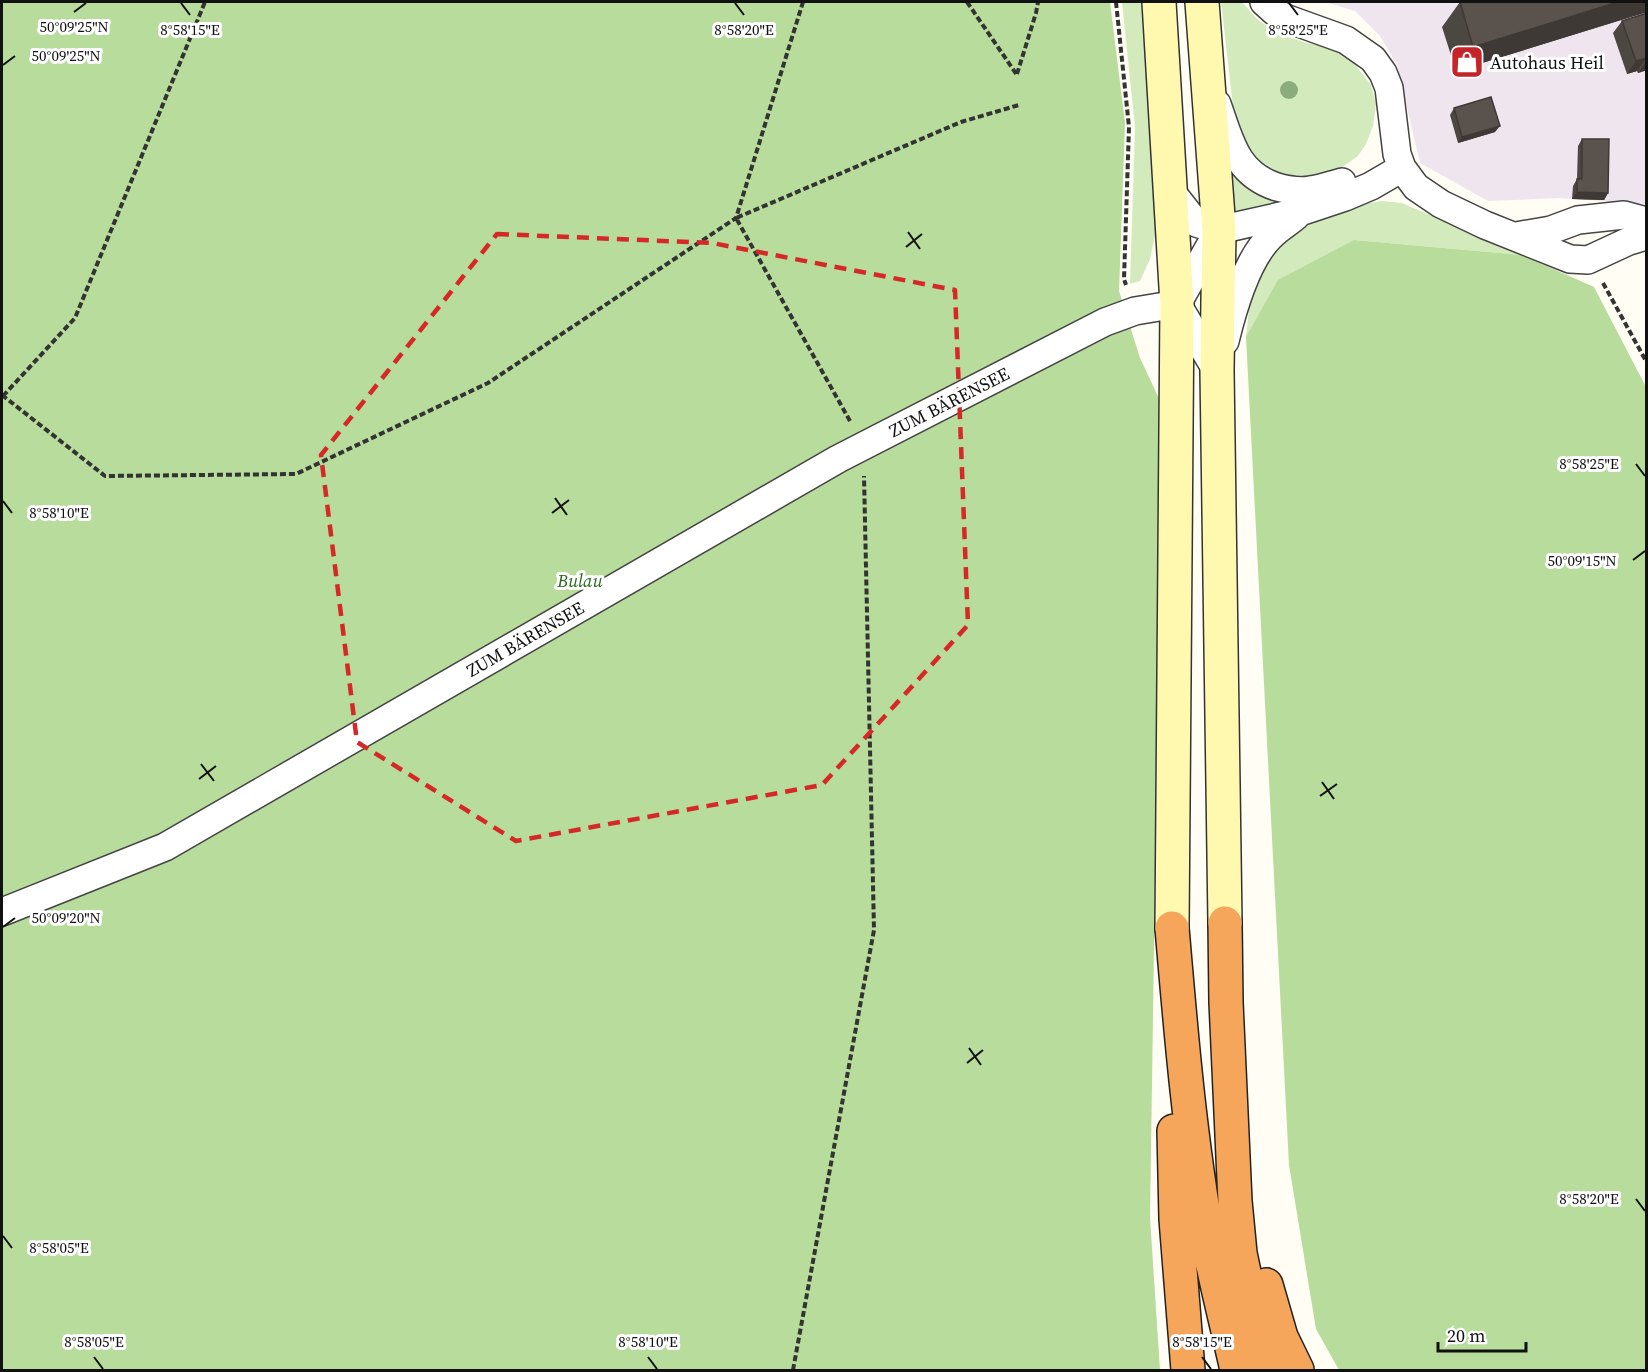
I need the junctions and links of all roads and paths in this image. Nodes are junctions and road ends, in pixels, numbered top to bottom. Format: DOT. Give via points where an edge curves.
graph roads {
  1 [pos="205,2"];
  2 [pos="803,2"];
  3 [pos="967,2"];
  4 [pos="1038,2"];
  5 [pos="1116,2"];
  6 [pos="1159,2"];
  7 [pos="1202,2"];
  8 [pos="1264,2"];
  9 [pos="1210,85"];
  10 [pos="1019,105"];
  11 [pos="1401,168"];
  12 [pos="1170,190"];
  13 [pos="1303,211"];
  14 [pos="736,218"];
  15 [pos="1647,221"];
  16 [pos="1219,230"];
  17 [pos="1516,236"];
  18 [pos="1647,236"];
  19 [pos="1588,260"];
  20 [pos="1177,304"];
  21 [pos="1135,311"];
  22 [pos="1647,360"];
  23 [pos="1217,371"];
  24 [pos="2,395"];
  25 [pos="864,445"];
  26 [pos="2,912"];
  27 [pos="1225,923"];
  28 [pos="1172,928"];
  29 [pos="1233,1139"];
  30 [pos="793,1371"];
  31 [pos="1188,1371"];
  32 [pos="1238,1371"];
  33 [pos="1264,1371"];
  34 [pos="1297,1371"];
  1 -- 24 [label="path" via="75,318"];
  2 -- 14 [label="path"];
  3 -- 4 [label="path" via="1017,75"];
  5 -- 21 [label="path" via="1129,127 1124,279"];
  6 -- 12 [label="main road"];
  7 -- 9 [label="main road"];
  8 -- 11 [label="street" via="1285,18 1346,40 1373,59 1389,88"];
  9 -- 11 [label="street" via="1234,151 1250,174 1261,182 1290,191 1310,190"];
  9 -- 16 [label="main road"];
  10 -- 14 [label="path" via="961,122"];
  11 -- 13 [label="street" via="1371,186"];
  11 -- 17 [label="street" via="1416,187 1441,204"];
  12 -- 16 [label="street" via="1196,223"];
  12 -- 20 [label="main road"];
  13 -- 16 [label="street"];
  13 -- 23 [label="street" via="1269,237 1254,259 1233,309"];
  14 -- 24 [label="path" via="489,383 296,474 105,476"];
  14 -- 25 [label="path"];
  15 -- 17 [label="street" via="1624,216 1578,220"];
  16 -- 20 [label="street"];
  16 -- 23 [label="main road"];
  17 -- 19 [label="street" via="1570,260"];
  18 -- 19 [label="street"];
  19 -- 22 [label="path"];
  20 -- 21 [label="street, ZUM BÄRENSEE"];
  20 -- 23 [label="street"];
  20 -- 28 [label="main road"];
  21 -- 25 [label="street, ZUM BÄRENSEE" via="1087,331"];
  23 -- 27 [label="main road"];
  25 -- 26 [label="street, ZUM BÄRENSEE" via="165,846"];
  25 -- 30 [label="path" via="874,930"];
  27 -- 29 [label="highway"];
  28 -- 31 [label="highway" via="1176,1219"];
  28 -- 32 [label="highway" via="1194,1147 1210,1247"];
  29 -- 33 [label="highway" via="1240,1253"];
  29 -- 34 [label="highway" via="1252,1238 1281,1336"];
}
